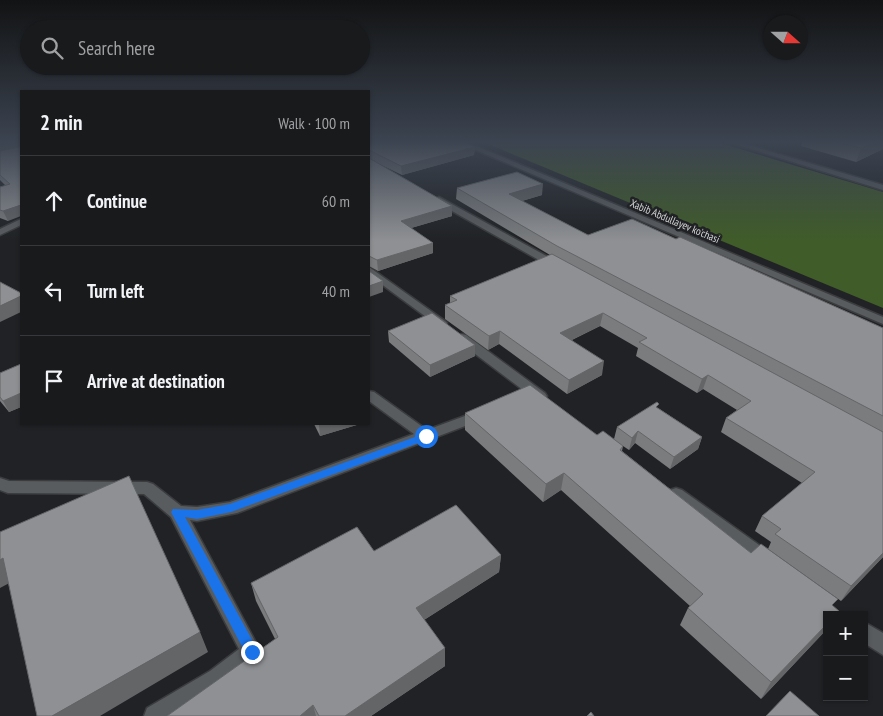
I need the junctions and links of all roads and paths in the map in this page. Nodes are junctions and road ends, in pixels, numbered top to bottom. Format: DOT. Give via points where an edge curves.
graph roads {
  1 [pos="537,174"];
  2 [pos="838,174"];
  3 [pos="883,188"];
  4 [pos="428,194"];
  5 [pos="20,222"];
  6 [pos="0,232"];
  7 [pos="564,270"];
  8 [pos="370,271"];
  9 [pos="883,321"];
  10 [pos="534,391"];
  11 [pos="370,396"];
  12 [pos="517,399"];
  13 [pos="550,403"];
  14 [pos="492,410"];
  15 [pos="426,436"];
  16 [pos="0,484"];
  17 [pos="664,485"];
  18 [pos="177,512"];
  19 [pos="777,568"];
  20 [pos="868,634"];
  21 [pos="883,645"];
  22 [pos="155,716"];
  1 -- 9 [label="street, Xabib Abdullayev ko'chasi"];
  2 -- 3 [label="street"];
  4 -- 7 [label="street"];
  5 -- 6 [label="street"];
  8 -- 10 [label="street"];
  10 -- 12 [label="street"];
  10 -- 13 [label="street"];
  11 -- 15 [label="street"];
  14 -- 15 [label="street"];
  15 -- 18 [label="street" via="231,508 197,514"];
  16 -- 18 [label="street" via="8,488 146,488"];
  17 -- 19 [label="street"];
  18 -- 22 [label="street" via="252,652"];
  20 -- 21 [label="street"];
}
